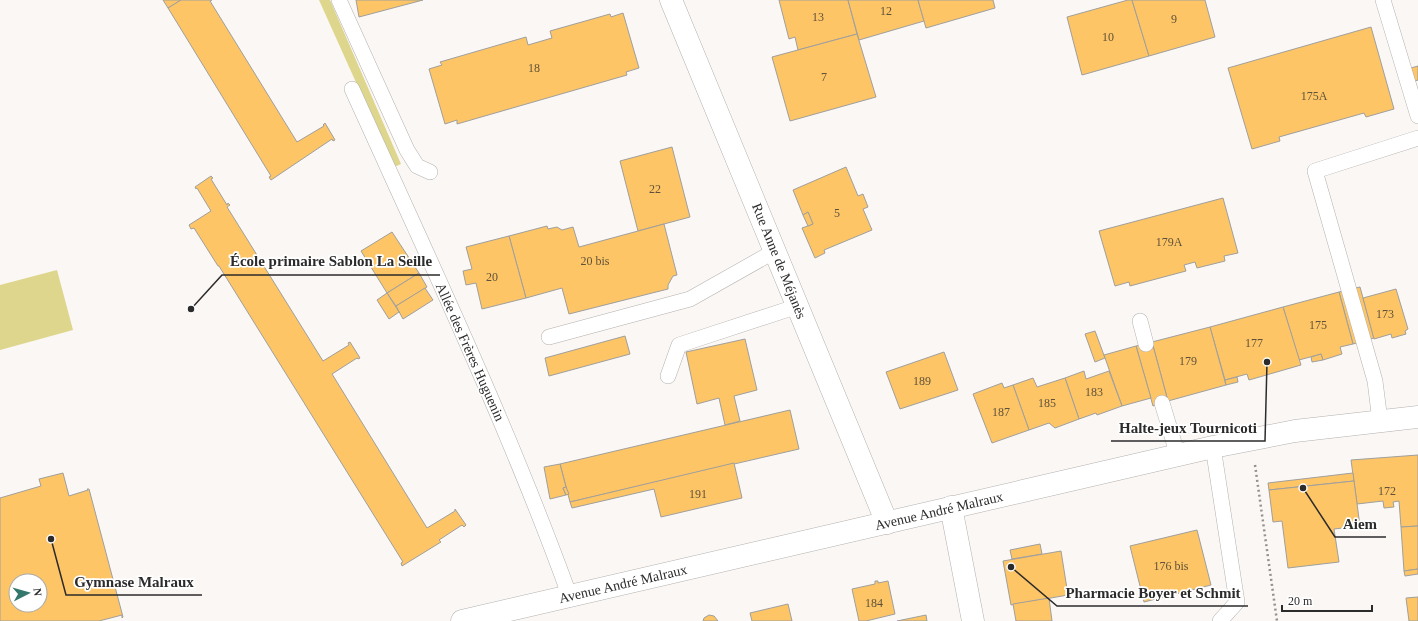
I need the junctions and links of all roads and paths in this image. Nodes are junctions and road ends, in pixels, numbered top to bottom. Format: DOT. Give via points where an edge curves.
graph roads {
  1 [pos="339,0"];
  2 [pos="671,0"];
  3 [pos="1383,0"];
  4 [pos="352,89"];
  5 [pos="1418,116"];
  6 [pos="1418,138"];
  7 [pos="430,172"];
  8 [pos="775,251"];
  9 [pos="798,306"];
  10 [pos="1140,321"];
  11 [pos="549,337"];
  12 [pos="1146,344"];
  13 [pos="668,376"];
  14 [pos="1162,403"];
  15 [pos="1418,417"];
  16 [pos="1380,421"];
  17 [pos="1252,439"];
  18 [pos="1213,447"];
  19 [pos="1178,456"];
  20 [pos="951,507"];
  21 [pos="887,523"];
  22 [pos="570,597"];
  23 [pos="462,621"];
  24 [pos="973,621"];
  25 [pos="1220,621"];
  26 [pos="1277,621"];
  1 -- 7 [label="lane" via="407,150 417,166"];
  2 -- 8 [label="main road, Rue Anne de Méjanès"];
  3 -- 5 [label="lane"];
  4 -- 22 [label="lane, Allée des Frères Huguenin" via="494,404"];
  6 -- 16 [label="lane" via="1315,171 1376,381"];
  8 -- 9 [label="main road, Rue Anne de Méjanès"];
  8 -- 11 [label="lane" via="690,299"];
  9 -- 13 [label="lane" via="679,345"];
  9 -- 21 [label="main road, Rue Anne de Méjanès"];
  10 -- 12 [label="lane"];
  14 -- 19 [label="lane"];
  15 -- 16 [label="main road, Avenue André Malraux"];
  16 -- 17 [label="main road, Avenue André Malraux"];
  17 -- 18 [label="main road, Avenue André Malraux"];
  17 -- 26 [label="path"];
  18 -- 19 [label="main road, Avenue André Malraux"];
  18 -- 25 [label="lane" via="1237,602"];
  19 -- 20 [label="main road, Avenue André Malraux"];
  20 -- 21 [label="main road, Avenue André Malraux"];
  20 -- 24 [label="main road"];
  21 -- 22 [label="main road, Avenue André Malraux"];
  22 -- 23 [label="main road, Avenue André Malraux"];
}
